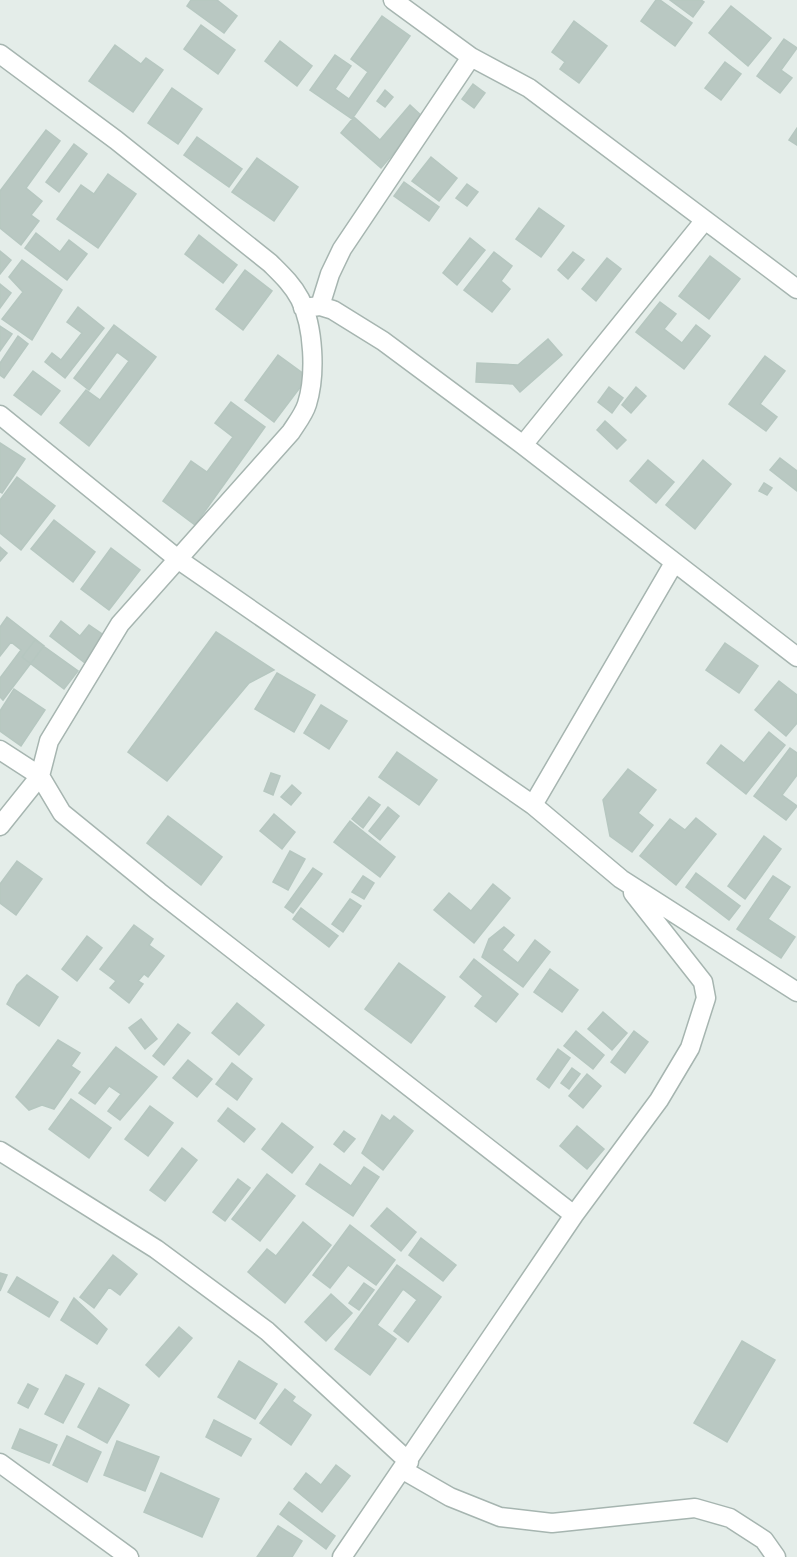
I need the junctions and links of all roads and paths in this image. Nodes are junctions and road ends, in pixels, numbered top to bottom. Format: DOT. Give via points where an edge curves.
graph roads {
  1 [pos="393,0"];
  2 [pos="0,54"];
  3 [pos="471,57"];
  4 [pos="705,220"];
  5 [pos="797,289"];
  6 [pos="311,307"];
  7 [pos="0,415"];
  8 [pos="523,445"];
  9 [pos="179,560"];
  10 [pos="674,563"];
  11 [pos="797,657"];
  12 [pos="0,750"];
  13 [pos="40,776"];
  14 [pos="533,805"];
  15 [pos="0,826"];
  16 [pos="621,879"];
  17 [pos="797,992"];
  18 [pos="0,1151"];
  19 [pos="574,1215"];
  20 [pos="0,1463"];
  21 [pos="406,1466"];
  22 [pos="129,1557"];
  23 [pos="342,1557"];
  24 [pos="776,1557"];
  1 -- 3 [label="street"];
  2 -- 6 [label="street" via="270,263"];
  3 -- 4 [label="street" via="529,88"];
  3 -- 6 [label="street" via="348,239"];
  4 -- 5 [label="street"];
  4 -- 8 [label="street"];
  6 -- 8 [label="street" via="342,315 382,341"];
  6 -- 9 [label="street" via="314,375 306,407 291,432"];
  7 -- 9 [label="street"];
  8 -- 10 [label="street"];
  9 -- 13 [label="street" via="120,624 94,664 49,741"];
  9 -- 14 [label="street"];
  10 -- 11 [label="street"];
  10 -- 14 [label="street"];
  12 -- 13 [label="street"];
  13 -- 15 [label="street"];
  13 -- 19 [label="street" via="62,813"];
  14 -- 16 [label="street"];
  16 -- 17 [label="street"];
  16 -- 19 [label="street" via="703,982 706,998 690,1048 659,1100"];
  18 -- 21 [label="street" via="156,1249 267,1331"];
  19 -- 21 [label="street"];
  20 -- 22 [label="street"];
  21 -- 23 [label="street"];
  21 -- 24 [label="street" via="450,1497 500,1517 552,1523 695,1508 730,1518 764,1540"];
}
